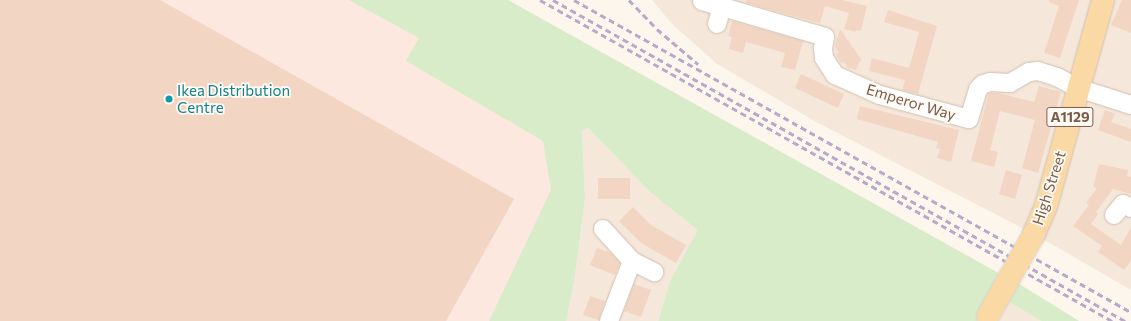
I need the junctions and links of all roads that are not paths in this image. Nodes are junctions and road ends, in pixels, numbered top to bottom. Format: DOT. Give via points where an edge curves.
graph roads {
  1 [pos="1103,0"];
  2 [pos="702,1"];
  3 [pos="1078,88"];
  4 [pos="1131,104"];
  5 [pos="1131,208"];
  6 [pos="1114,215"];
  7 [pos="603,229"];
  8 [pos="632,261"];
  9 [pos="654,272"];
  10 [pos="987,319"];
  11 [pos="609,321"];
  1 -- 3 [label="main road, High Street / A1129"];
  2 -- 3 [label="street, Emperor Way" via="719,15 825,37 824,58 835,75 880,95 969,119 978,89 990,82 1010,83 1029,72 1038,71"];
  3 -- 4 [label="street"];
  3 -- 10 [label="main road, High Street / A1129, bridge" via="1046,206 1034,234"];
  5 -- 6 [label="street" via="1123,204"];
  7 -- 8 [label="street"];
  8 -- 9 [label="street"];
  8 -- 11 [label="street"];
}
